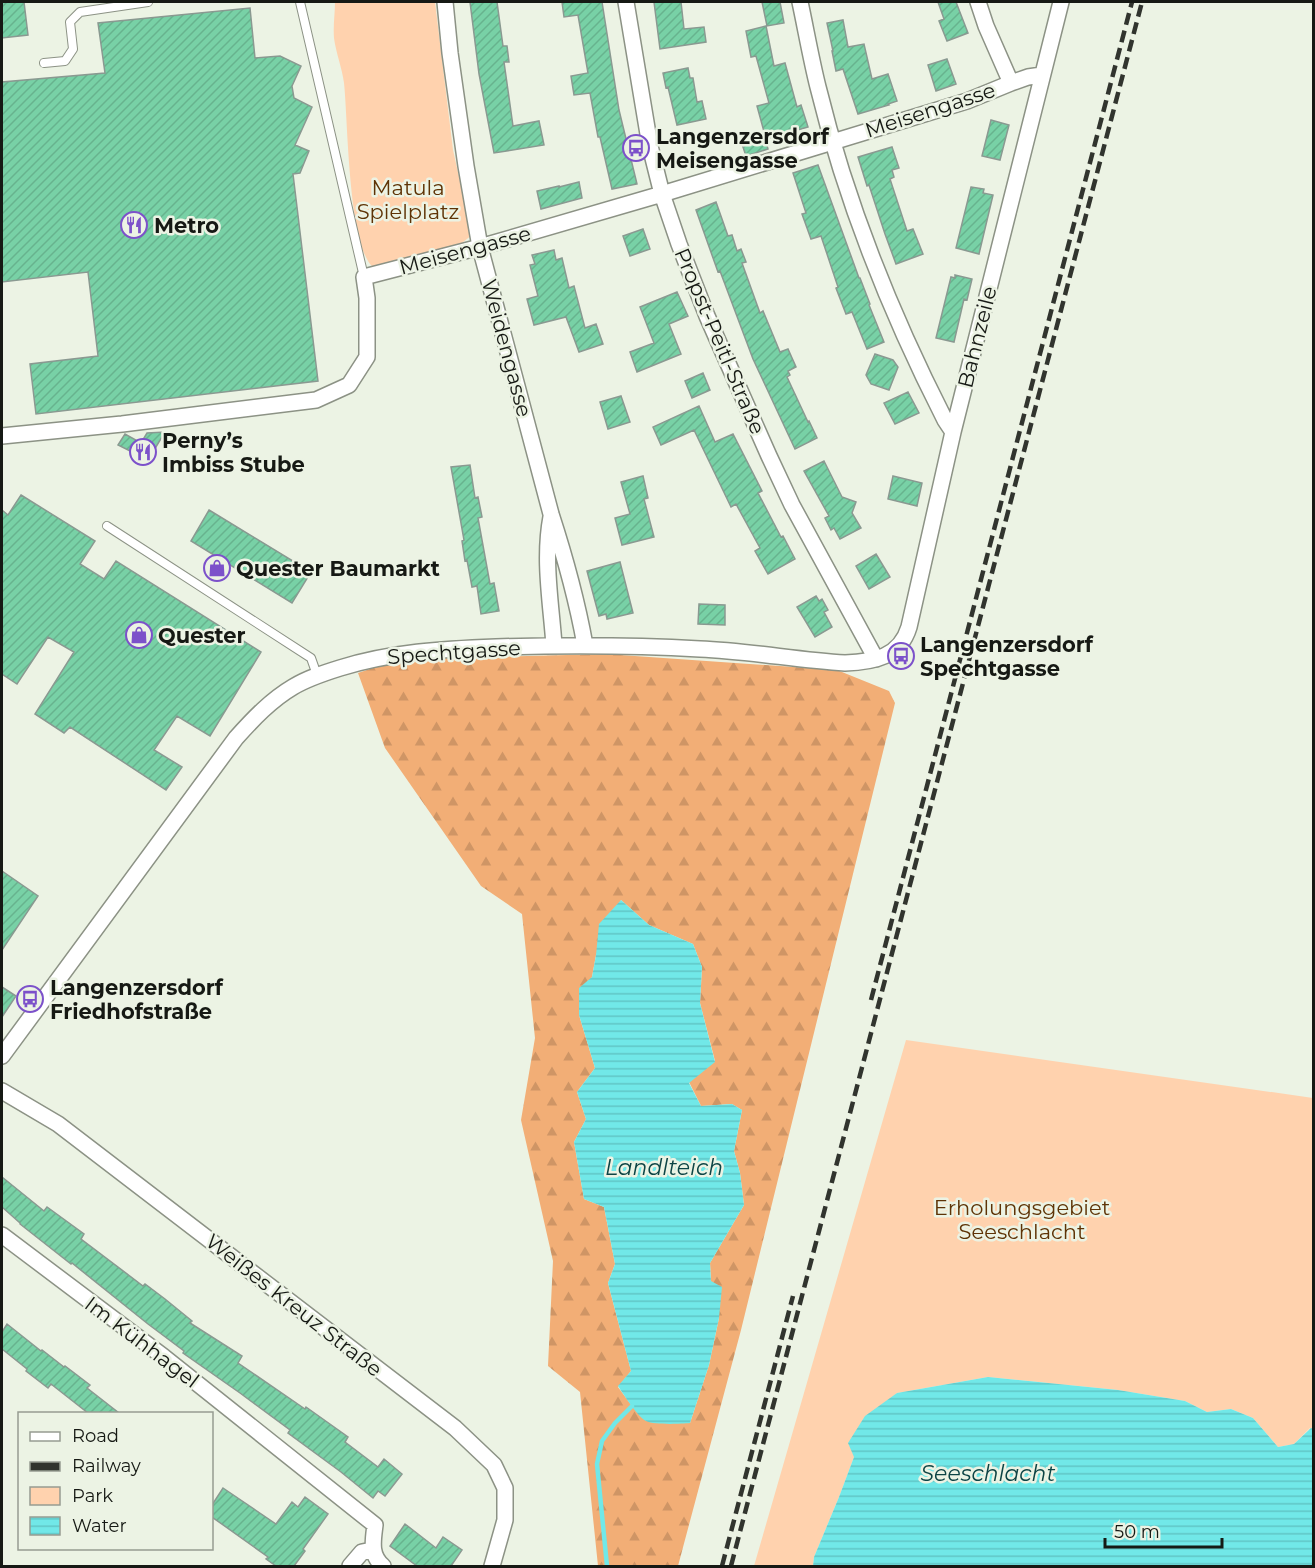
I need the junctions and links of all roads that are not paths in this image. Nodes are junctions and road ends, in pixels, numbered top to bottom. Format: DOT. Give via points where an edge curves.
graph roads {
  1 [pos="148,2"];
  2 [pos="300,2"];
  3 [pos="445,2"];
  4 [pos="626,2"];
  5 [pos="800,2"];
  6 [pos="978,2"];
  7 [pos="1061,2"];
  8 [pos="44,63"];
  9 [pos="1042,75"];
  10 [pos="1011,83"];
  11 [pos="833,141"];
  12 [pos="662,194"];
  13 [pos="480,247"];
  14 [pos="364,276"];
  15 [pos="953,432"];
  16 [pos="2,436"];
  17 [pos="551,514"];
  18 [pos="107,526"];
  19 [pos="554,645"];
  20 [pos="585,645"];
  21 [pos="876,659"];
  22 [pos="317,675"];
  23 [pos="2,1056"];
  24 [pos="2,1091"];
  25 [pos="2,1235"];
  26 [pos="372,1550"];
  27 [pos="350,1566"];
  28 [pos="383,1566"];
  29 [pos="492,1566"];
  1 -- 8 [label="lane" via="80,12 70,22 73,49 65,61"];
  2 -- 14 [label="lane"];
  3 -- 13 [label="street, Weidengasse"];
  4 -- 12 [label="street, Propst-Peitl-Straße"];
  5 -- 11 [label="street"];
  6 -- 10 [label="street"];
  7 -- 9 [label="street, Bahnzeile"];
  9 -- 10 [label="street, Meisengasse"];
  9 -- 15 [label="street, Bahnzeile"];
  10 -- 11 [label="street, Meisengasse" via="976,98"];
  11 -- 12 [label="street, Meisengasse"];
  11 -- 15 [label="street" via="895,315"];
  12 -- 13 [label="street, Meisengasse"];
  12 -- 21 [label="street, Propst-Peitl-Straße" via="707,316 768,456"];
  13 -- 14 [label="street, Meisengasse"];
  13 -- 17 [label="street, Weidengasse"];
  14 -- 16 [label="street" via="367,357 349,385 316,400"];
  15 -- 21 [label="street, Bahnzeile" via="907,633 896,650"];
  17 -- 19 [label="street, Weidengasse" via="547,535"];
  17 -- 20 [label="street, Weidengasse"];
  18 -- 22 [label="lane" via="311,658"];
  19 -- 20 [label="street, Spechtgasse"];
  19 -- 22 [label="street, Spechtgasse" via="407,652"];
  20 -- 21 [label="street, Spechtgasse" via="710,649 845,663"];
  22 -- 23 [label="street, Spechtgasse" via="281,695 236,738"];
  24 -- 29 [label="street, Weißes Kreuz Straße" via="58,1124 455,1428 494,1465 505,1488 505,1520"];
  25 -- 26 [label="street, Im Kühhagel" via="375,1525"];
  26 -- 27 [label="street" via="362,1552"];
  26 -- 28 [label="street"];
}
